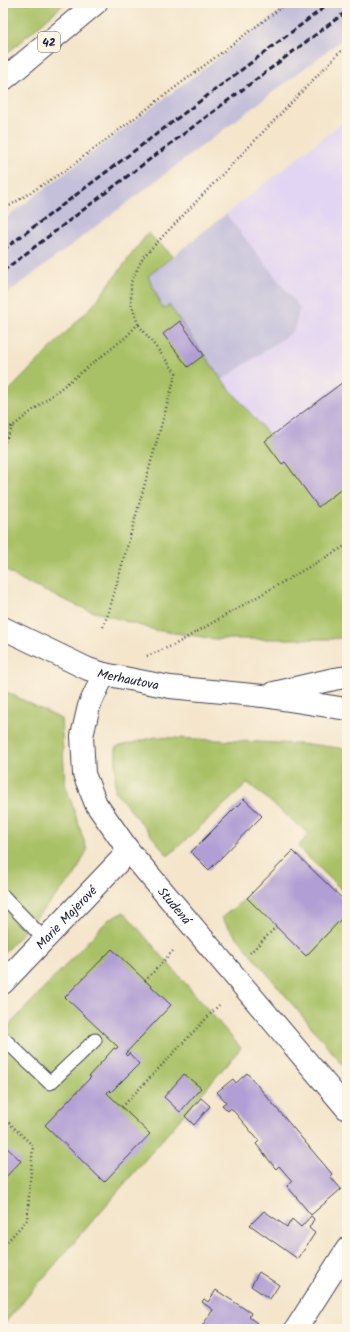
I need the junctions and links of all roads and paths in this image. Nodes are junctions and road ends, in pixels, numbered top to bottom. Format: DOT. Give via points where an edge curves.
graph roads {
  1 [pos="96,3"];
  2 [pos="287,3"];
  3 [pos="347,46"];
  4 [pos="3,80"];
  5 [pos="3,210"];
  6 [pos="138,324"];
  7 [pos="13,426"];
  8 [pos="3,430"];
  9 [pos="3,445"];
  10 [pos="347,544"];
  11 [pos="103,627"];
  12 [pos="3,628"];
  13 [pos="146,656"];
  14 [pos="104,674"];
  15 [pos="347,677"];
  16 [pos="263,696"];
  17 [pos="347,709"];
  18 [pos="129,851"];
  19 [pos="3,896"];
  20 [pos="276,927"];
  21 [pos="45,940"];
  22 [pos="173,951"];
  23 [pos="250,953"];
  24 [pos="146,981"];
  25 [pos="3,983"];
  26 [pos="219,1005"];
  27 [pos="3,1038"];
  28 [pos="95,1040"];
  29 [pos="122,1107"];
  30 [pos="347,1109"];
  31 [pos="3,1117"];
  32 [pos="3,1246"];
  33 [pos="347,1249"];
  34 [pos="296,1329"];
  1 -- 4 [label="main road, 42"];
  2 -- 5 [label="path" via="66,170"];
  3 -- 6 [label="path" via="143,257 131,282 131,303"];
  6 -- 7 [label="path" via="126,337"];
  6 -- 11 [label="path" via="176,373"];
  7 -- 8 [label="path"];
  7 -- 9 [label="path"];
  10 -- 13 [label="path" via="174,645"];
  12 -- 14 [label="main road, Merhautova" via="88,669"];
  14 -- 16 [label="main road, Merhautova" via="170,687"];
  14 -- 18 [label="main road, Studená" via="88,706 82,736 84,774 96,804"];
  15 -- 16 [label="main road, Merhautova"];
  16 -- 17 [label="main road, Merhautova"];
  18 -- 21 [label="main road, Marie Majerové"];
  18 -- 30 [label="main road, Studená"];
  19 -- 21 [label="lane"];
  20 -- 23 [label="path"];
  21 -- 25 [label="main road, Marie Majerové"];
  22 -- 24 [label="path"];
  26 -- 29 [label="path"];
  27 -- 28 [label="lane" via="50,1083"];
  31 -- 32 [label="path" via="33,1146 27,1220"];
  33 -- 34 [label="main road"];
}
